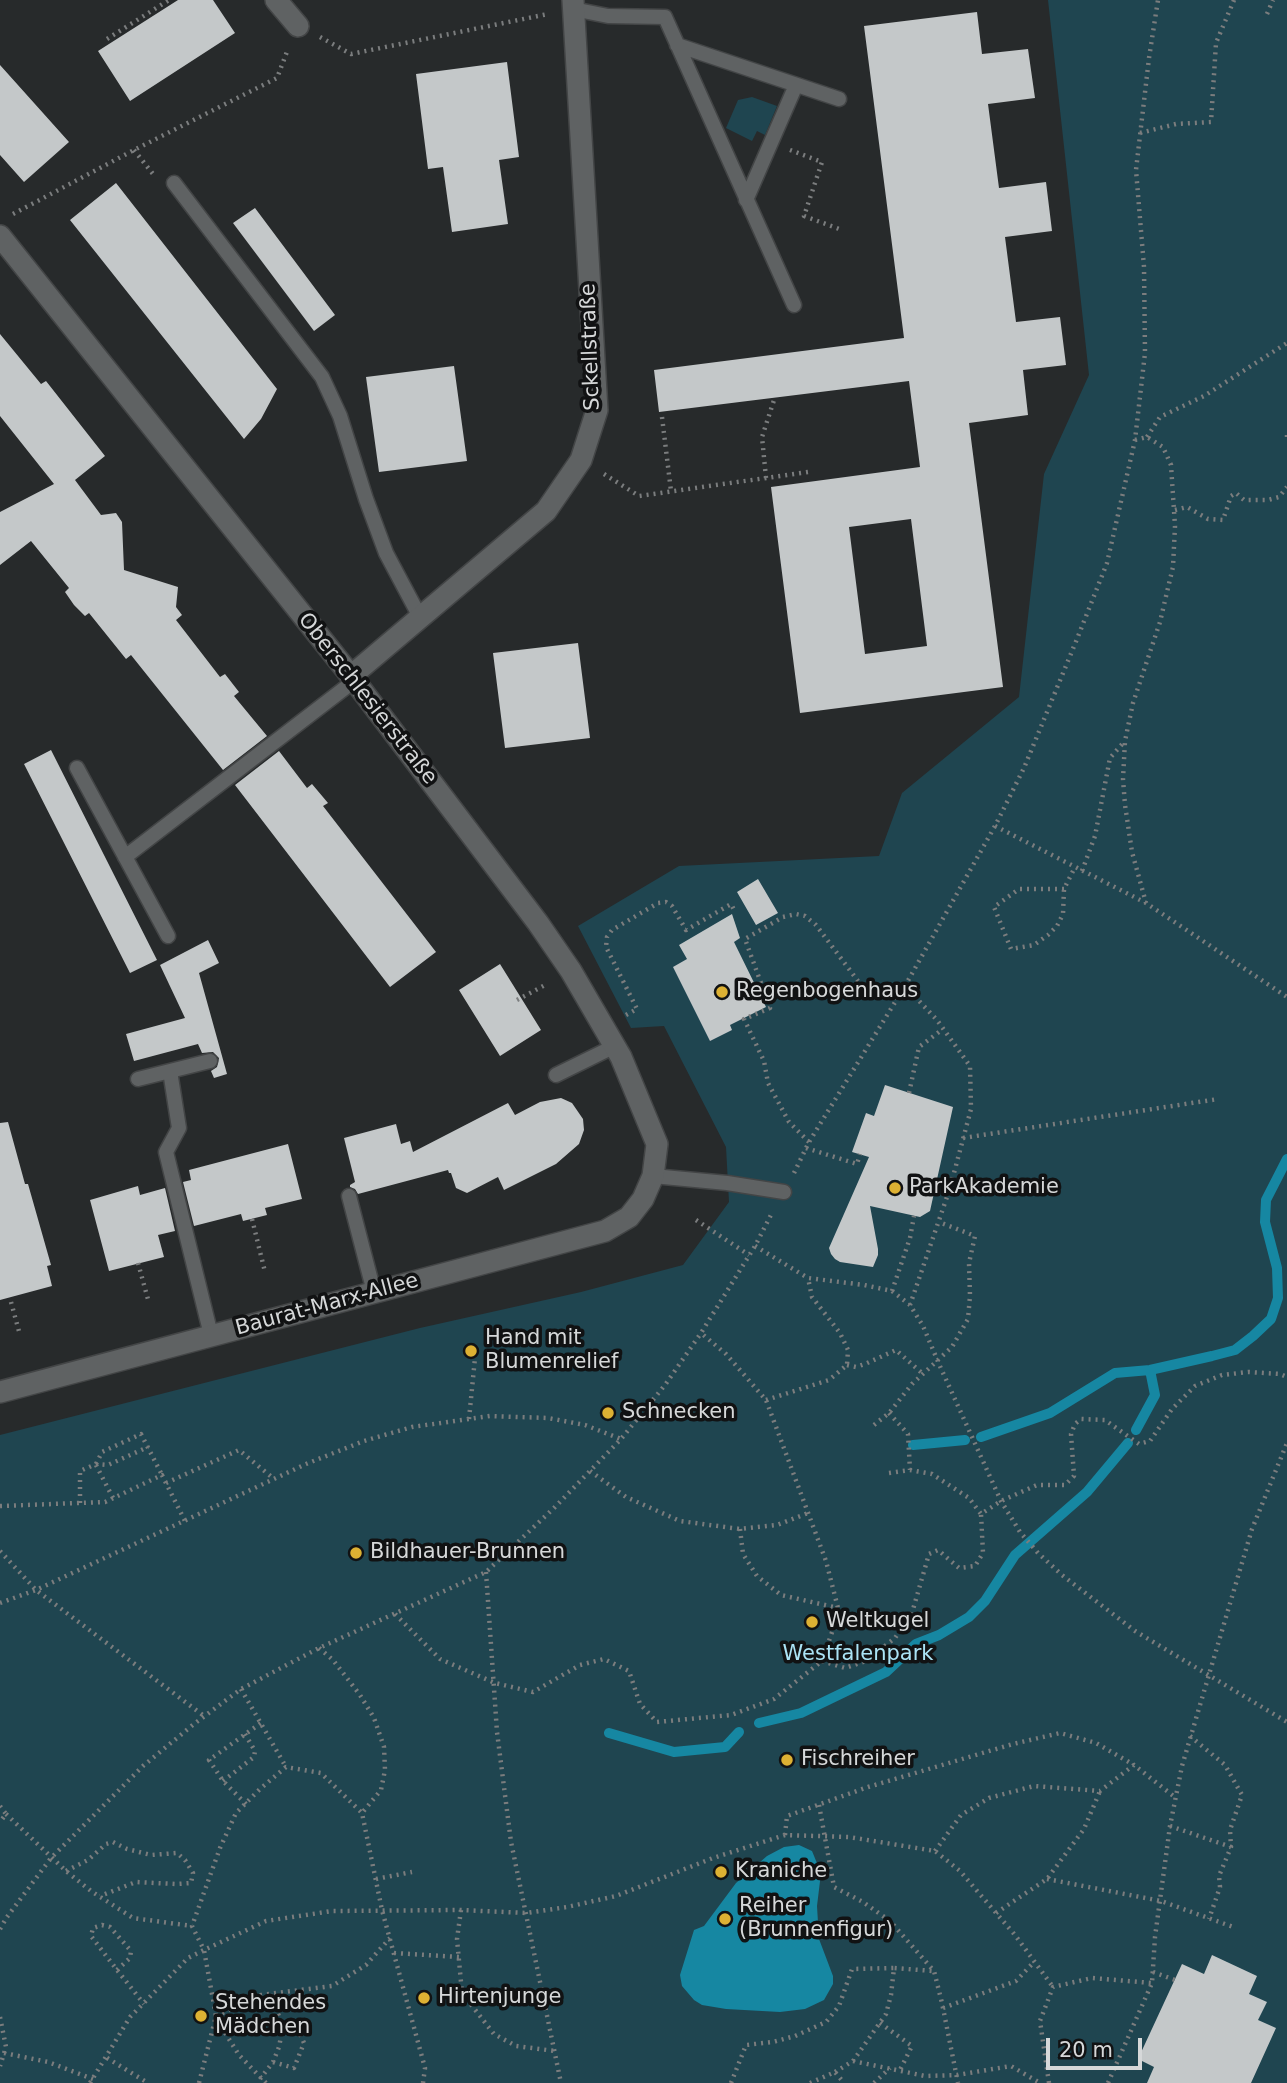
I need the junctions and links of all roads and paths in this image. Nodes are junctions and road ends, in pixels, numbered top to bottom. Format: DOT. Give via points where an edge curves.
graph roads {
  1 [pos="169,0"];
  2 [pos="276,0"];
  3 [pos="1158,0"];
  4 [pos="1234,0"];
  5 [pos="1273,0"];
  6 [pos="573,4"];
  7 [pos="1267,14"];
  8 [pos="298,26"];
  9 [pos="107,39"];
  10 [pos="677,45"];
  11 [pos="796,85"];
  12 [pos="839,100"];
  13 [pos="1140,133"];
  14 [pos="771,144"];
  15 [pos="174,183"];
  16 [pos="746,200"];
  17 [pos="12,215"];
  18 [pos="842,230"];
  19 [pos="2,243"];
  20 [pos="794,305"];
  21 [pos="1287,343"];
  22 [pos="775,397"];
  23 [pos="662,417"];
  24 [pos="1287,435"];
  25 [pos="1147,437"];
  26 [pos="1135,440"];
  27 [pos="1287,442"];
  28 [pos="808,472"];
  29 [pos="603,473"];
  30 [pos="766,478"];
  31 [pos="1287,487"];
  32 [pos="671,491"];
  33 [pos="1175,510"];
  34 [pos="420,617"];
  35 [pos="352,678"];
  36 [pos="1125,741"];
  37 [pos="77,768"];
  38 [pos="995,826"];
  39 [pos="125,857"];
  40 [pos="1075,867"];
  41 [pos="1082,871"];
  42 [pos="1064,889"];
  43 [pos="1146,903"];
  44 [pos="735,912"];
  45 [pos="746,931"];
  46 [pos="167,936"];
  47 [pos="749,936"];
  48 [pos="571,971"];
  49 [pos="758,974"];
  50 [pos="751,976"];
  51 [pos="905,986"];
  52 [pos="1287,997"];
  53 [pos="898,998"];
  54 [pos="517,1000"];
  55 [pos="624,1016"];
  56 [pos="943,1029"];
  57 [pos="615,1046"];
  58 [pos="210,1061"];
  59 [pos="170,1071"];
  60 [pos="556,1075"];
  61 [pos="138,1079"];
  62 [pos="909,1093"];
  63 [pos="1218,1099"];
  64 [pos="963,1138"];
  65 [pos="809,1142"];
  66 [pos="806,1148"];
  67 [pos="860,1154"];
  68 [pos="653,1176"];
  69 [pos="784,1192"];
  70 [pos="348,1196"];
  71 [pos="643,1199"];
  72 [pos="914,1216"];
  73 [pos="251,1219"];
  74 [pos="696,1220"];
  75 [pos="939,1222"];
  76 [pos="755,1246"];
  77 [pos="749,1255"];
  78 [pos="138,1263"];
  79 [pos="265,1272"];
  80 [pos="808,1278"];
  81 [pos="374,1292"];
  82 [pos="892,1292"];
  83 [pos="11,1303"];
  84 [pos="149,1303"];
  85 [pos="910,1305"];
  86 [pos="701,1332"];
  87 [pos="20,1335"];
  88 [pos="211,1335"];
  89 [pos="475,1358"];
  90 [pos="937,1360"];
  91 [pos="847,1365"];
  92 [pos="923,1374"];
  93 [pos="1287,1377"];
  94 [pos="0,1392"];
  95 [pos="766,1400"];
  96 [pos="889,1413"];
  97 [pos="469,1419"];
  98 [pos="874,1424"];
  99 [pos="621,1439"];
  100 [pos="1287,1443"];
  101 [pos="148,1447"];
  102 [pos="96,1464"];
  103 [pos="910,1470"];
  104 [pos="590,1471"];
  105 [pos="889,1474"];
  106 [pos="162,1475"];
  107 [pos="274,1479"];
  108 [pos="166,1483"];
  109 [pos="113,1498"];
  110 [pos="1002,1501"];
  111 [pos="80,1503"];
  112 [pos="0,1506"];
  113 [pos="808,1513"];
  114 [pos="981,1514"];
  115 [pos="186,1521"];
  116 [pos="740,1529"];
  117 [pos="0,1550"];
  118 [pos="486,1572"];
  119 [pos="37,1590"];
  120 [pos="0,1604"];
  121 [pos="838,1608"];
  122 [pos="394,1614"];
  123 [pos="319,1648"];
  124 [pos="822,1661"];
  125 [pos="1208,1675"];
  126 [pos="495,1682"];
  127 [pos="241,1689"];
  128 [pos="204,1716"];
  129 [pos="1287,1722"];
  130 [pos="261,1723"];
  131 [pos="245,1734"];
  132 [pos="1190,1736"];
  133 [pos="1134,1765"];
  134 [pos="286,1768"];
  135 [pos="223,1781"];
  136 [pos="1100,1791"];
  137 [pos="1176,1798"];
  138 [pos="246,1804"];
  139 [pos="819,1804"];
  140 [pos="0,1806"];
  141 [pos="362,1813"];
  142 [pos="6,1814"];
  143 [pos="0,1822"];
  144 [pos="1170,1826"];
  145 [pos="785,1835"];
  146 [pos="824,1836"];
  147 [pos="1231,1847"];
  148 [pos="935,1851"];
  149 [pos="51,1858"];
  150 [pos="66,1871"];
  151 [pos="412,1872"];
  152 [pos="376,1879"];
  153 [pos="1047,1879"];
  154 [pos="100,1896"];
  155 [pos="1161,1901"];
  156 [pos="382,1910"];
  157 [pos="461,1910"];
  158 [pos="526,1913"];
  159 [pos="996,1913"];
  160 [pos="1209,1919"];
  161 [pos="192,1926"];
  162 [pos="1236,1928"];
  163 [pos="0,1929"];
  164 [pos="390,1938"];
  165 [pos="204,1950"];
  166 [pos="394,1953"];
  167 [pos="459,1957"];
  168 [pos="1034,1961"];
  169 [pos="894,1968"];
  170 [pos="117,1970"];
  171 [pos="934,1971"];
  172 [pos="1153,1972"];
  173 [pos="1175,1980"];
  174 [pos="1152,1983"];
  175 [pos="1053,1987"];
  176 [pos="270,1994"];
  177 [pos="144,2004"];
  178 [pos="943,2008"];
  179 [pos="216,2016"];
  180 [pos="0,2017"];
  181 [pos="880,2022"];
  182 [pos="283,2026"];
  183 [pos="555,2051"];
  184 [pos="4,2053"];
  185 [pos="107,2058"];
  186 [pos="853,2061"];
  187 [pos="273,2062"];
  188 [pos="0,2066"];
  189 [pos="890,2067"];
  190 [pos="900,2070"];
  191 [pos="835,2072"];
  192 [pos="957,2075"];
  193 [pos="260,2079"];
  194 [pos="92,2081"];
  195 [pos="148,2083"];
  196 [pos="199,2083"];
  197 [pos="267,2083"];
  198 [pos="423,2083"];
  199 [pos="561,2083"];
  200 [pos="731,2083"];
  201 [pos="810,2083"];
  202 [pos="844,2083"];
  203 [pos="874,2083"];
  204 [pos="958,2083"];
  205 [pos="1040,2083"];
  206 [pos="1049,2083"];
  207 [pos="1108,2083"];
  1 -- 9 [label="path"];
  2 -- 8 [label="street"];
  3 -- 13 [label="path"];
  4 -- 13 [label="path" via="1216,43 1211,122"];
  5 -- 7 [label="path"];
  6 -- 8 [label="path" via="351,54"];
  6 -- 10 [label="lane" via="606,15 665,17"];
  6 -- 34 [label="street, Sckellstraße" via="597,410 581,460 546,511"];
  8 -- 17 [label="path" via="277,78"];
  10 -- 11 [label="lane"];
  10 -- 16 [label="lane"];
  11 -- 12 [label="lane"];
  11 -- 14 [label="lane"];
  13 -- 26 [label="path" via="1136,170 1145,311"];
  14 -- 16 [label="lane"];
  14 -- 18 [label="path" via="822,162 804,216"];
  15 -- 34 [label="lane" via="322,377 340,416 386,553"];
  16 -- 20 [label="lane"];
  19 -- 35 [label="street, Oberschlesierstraße"];
  21 -- 25 [label="path" via="1204,396 1160,417"];
  22 -- 30 [label="path" via="762,437"];
  23 -- 32 [label="path"];
  24 -- 27 [label="path"];
  25 -- 26 [label="path"];
  25 -- 33 [label="path" via="1163,447 1171,466"];
  26 -- 38 [label="path" via="1107,563 1024,768"];
  28 -- 30 [label="path"];
  29 -- 32 [label="path" via="639,496"];
  30 -- 32 [label="path"];
  31 -- 33 [label="path" via="1279,497 1268,500 1244,500 1236,493 1223,520 1208,519 1186,508"];
  33 -- 36 [label="path" via="1170,580"];
  34 -- 35 [label="street, Sckellstraße"];
  35 -- 39 [label="lane"];
  35 -- 48 [label="street, Oberschlesierstraße"];
  36 -- 41 [label="path" via="1110,758 1095,836"];
  36 -- 43 [label="path" via="1128,830"];
  37 -- 39 [label="lane"];
  38 -- 40 [label="path"];
  38 -- 51 [label="path"];
  39 -- 46 [label="lane"];
  40 -- 41 [label="path"];
  40 -- 42 [label="path"];
  41 -- 43 [label="path"];
  42 -- 42 [label="path" via="1063,914 1057,926 1034,945 1011,948 994,907 1019,889"];
  43 -- 52 [label="path"];
  44 -- 55 [label="path" via="731,904 686,930 672,906 658,903 612,930 606,947 637,1010"];
  45 -- 47 [label="path"];
  47 -- 49 [label="path" via="745,939"];
  47 -- 53 [label="path" via="783,917 805,916 858,981"];
  48 -- 54 [label="path"];
  48 -- 57 [label="street, Oberschlesierstraße"];
  49 -- 50 [label="path"];
  49 -- 65 [label="path" via="770,1008 744,1019 764,1061 768,1083 789,1122"];
  51 -- 53 [label="path"];
  51 -- 56 [label="path"];
  53 -- 65 [label="path"];
  56 -- 62 [label="path" via="919,1047"];
  56 -- 64 [label="path" via="970,1066 971,1110"];
  57 -- 60 [label="lane"];
  57 -- 68 [label="street, Oberschlesierstraße" via="657,1144"];
  58 -- 59 [label="lane"];
  59 -- 61 [label="lane"];
  59 -- 88 [label="lane" via="179,1128 166,1152"];
  63 -- 64 [label="path"];
  64 -- 75 [label="path"];
  65 -- 66 [label="path"];
  66 -- 67 [label="path" via="857,1164"];
  66 -- 69 [label="path"];
  68 -- 69 [label="lane"];
  68 -- 71 [label="street, Oberschlesierstraße"];
  69 -- 76 [label="path"];
  70 -- 81 [label="lane"];
  71 -- 81 [label="street, Baurat-Marx-Allee" via="629,1217 605,1231"];
  72 -- 82 [label="path"];
  73 -- 79 [label="path"];
  74 -- 77 [label="path"];
  75 -- 85 [label="path"];
  75 -- 90 [label="path" via="975,1237 969,1263 968,1319 953,1347"];
  76 -- 77 [label="path"];
  76 -- 80 [label="path"];
  77 -- 86 [label="path"];
  78 -- 84 [label="path"];
  80 -- 82 [label="path"];
  80 -- 91 [label="path" via="812,1297 848,1350"];
  81 -- 88 [label="street, Baurat-Marx-Allee"];
  82 -- 85 [label="path"];
  83 -- 87 [label="path"];
  85 -- 90 [label="path"];
  86 -- 95 [label="path"];
  86 -- 99 [label="path"];
  88 -- 94 [label="street, Baurat-Marx-Allee"];
  89 -- 97 [label="path"];
  90 -- 92 [label="path"];
  90 -- 110 [label="path"];
  91 -- 92 [label="path" via="856,1367 895,1350"];
  91 -- 95 [label="path" via="829,1380"];
  92 -- 96 [label="path"];
  93 -- 110 [label="path" via="1248,1372 1222,1375 1195,1386 1150,1441 1139,1444 1105,1420 1081,1419 1071,1434 1074,1476 1065,1485 1037,1485"];
  95 -- 113 [label="path"];
  96 -- 98 [label="path"];
  96 -- 103 [label="path" via="908,1434"];
  97 -- 99 [label="path" via="548,1418 585,1425"];
  97 -- 107 [label="path" via="411,1427 364,1441"];
  99 -- 104 [label="path"];
  100 -- 125 [label="path" via="1252,1529"];
  101 -- 102 [label="path" via="108,1465"];
  101 -- 102 [label="path" via="141,1434 102,1452"];
  101 -- 106 [label="path"];
  102 -- 109 [label="path"];
  102 -- 111 [label="path" via="80,1471"];
  103 -- 105 [label="path"];
  103 -- 114 [label="path" via="932,1474 969,1498"];
  104 -- 116 [label="path" via="626,1497 680,1521"];
  104 -- 118 [label="path"];
  106 -- 108 [label="path"];
  106 -- 109 [label="path"];
  107 -- 108 [label="path" via="239,1450"];
  107 -- 115 [label="path"];
  108 -- 115 [label="path"];
  109 -- 111 [label="path"];
  110 -- 114 [label="path"];
  110 -- 125 [label="path" via="1020,1532 1062,1575 1135,1631"];
  111 -- 112 [label="path"];
  113 -- 116 [label="path" via="777,1525"];
  113 -- 121 [label="path"];
  114 -- 124 [label="path" via="983,1553 975,1566 959,1568 938,1550 929,1554 912,1613 895,1638 866,1661 845,1668"];
  115 -- 119 [label="path"];
  116 -- 121 [label="path" via="743,1554 757,1576 781,1595"];
  117 -- 119 [label="path"];
  118 -- 122 [label="path"];
  118 -- 126 [label="path"];
  119 -- 120 [label="path"];
  119 -- 128 [label="path"];
  121 -- 124 [label="path"];
  122 -- 123 [label="path"];
  122 -- 126 [label="path" via="440,1659"];
  123 -- 127 [label="path"];
  123 -- 141 [label="path" via="360,1695 384,1746 381,1790"];
  124 -- 126 [label="path" via="774,1699 731,1715 657,1722 640,1704 629,1671 604,1660 580,1664 533,1692"];
  125 -- 129 [label="path"];
  125 -- 132 [label="path"];
  126 -- 158 [label="path" via="511,1842"];
  127 -- 128 [label="path"];
  127 -- 130 [label="path"];
  128 -- 149 [label="path" via="143,1766"];
  130 -- 131 [label="path"];
  130 -- 134 [label="path"];
  131 -- 135 [label="path" via="254,1757"];
  131 -- 135 [label="path" via="209,1760"];
  132 -- 137 [label="path"];
  132 -- 147 [label="path" via="1225,1765 1242,1795 1230,1830"];
  133 -- 136 [label="path"];
  133 -- 137 [label="path"];
  133 -- 139 [label="path" via="1096,1743 1060,1733"];
  134 -- 138 [label="path"];
  134 -- 141 [label="path" via="321,1773"];
  135 -- 138 [label="path"];
  136 -- 148 [label="path" via="1034,1786 989,1798 961,1815"];
  136 -- 153 [label="path" via="1084,1829"];
  137 -- 144 [label="path"];
  138 -- 161 [label="path" via="236,1813 220,1848"];
  139 -- 145 [label="path" via="787,1816"];
  139 -- 146 [label="path"];
  140 -- 142 [label="path"];
  141 -- 152 [label="path"];
  142 -- 143 [label="path"];
  142 -- 149 [label="path"];
  144 -- 147 [label="path"];
  144 -- 155 [label="path"];
  145 -- 146 [label="path"];
  145 -- 158 [label="path" via="616,1896"];
  146 -- 148 [label="path"];
  146 -- 171 [label="path" via="835,1887 890,1921"];
  147 -- 160 [label="path"];
  148 -- 159 [label="path" via="960,1871"];
  149 -- 150 [label="path"];
  149 -- 163 [label="path"];
  150 -- 154 [label="path"];
  150 -- 154 [label="path" via="113,1842 151,1855 177,1853 193,1873 191,1882 136,1882"];
  151 -- 152 [label="path"];
  152 -- 156 [label="path"];
  153 -- 155 [label="path"];
  153 -- 159 [label="path"];
  154 -- 161 [label="path" via="133,1918"];
  155 -- 160 [label="path"];
  155 -- 172 [label="path"];
  156 -- 157 [label="path"];
  156 -- 164 [label="path"];
  156 -- 165 [label="path" via="332,1911 266,1921"];
  157 -- 158 [label="path"];
  157 -- 167 [label="path"];
  158 -- 183 [label="path"];
  159 -- 168 [label="path"];
  160 -- 162 [label="path"];
  161 -- 165 [label="path"];
  164 -- 166 [label="path"];
  164 -- 176 [label="path" via="366,1965 332,1986"];
  165 -- 177 [label="path" via="188,1958"];
  165 -- 179 [label="path"];
  166 -- 167 [label="path"];
  166 -- 198 [label="path" via="425,2068"];
  167 -- 183 [label="path" via="463,1993 494,2034 516,2046"];
  168 -- 175 [label="path"];
  168 -- 178 [label="path" via="1016,1981"];
  169 -- 171 [label="path"];
  169 -- 181 [label="path" via="891,1995"];
  169 -- 200 [label="path" via="852,1969 839,2006 826,2022 795,2036 746,2045"];
  170 -- 170 [label="path" via="91,1936 93,1928 110,1927 131,1951"];
  170 -- 177 [label="path"];
  171 -- 178 [label="path"];
  172 -- 173 [label="path"];
  172 -- 174 [label="path"];
  174 -- 175 [label="path" via="1091,1978"];
  174 -- 207 [label="path"];
  175 -- 206 [label="path" via="1040,2021"];
  176 -- 179 [label="path"];
  176 -- 182 [label="path"];
  177 -- 185 [label="path" via="130,2017"];
  178 -- 192 [label="path"];
  179 -- 193 [label="path"];
  179 -- 196 [label="path"];
  180 -- 184 [label="path"];
  181 -- 186 [label="path"];
  181 -- 190 [label="path" via="912,2046"];
  182 -- 187 [label="path"];
  182 -- 187 [label="path" via="296,2030 304,2043 294,2068"];
  183 -- 199 [label="path"];
  184 -- 188 [label="path"];
  184 -- 194 [label="path" via="48,2062"];
  185 -- 194 [label="path"];
  185 -- 195 [label="path"];
  186 -- 189 [label="path"];
  186 -- 191 [label="path"];
  187 -- 193 [label="path"];
  189 -- 190 [label="path"];
  189 -- 203 [label="path"];
  190 -- 192 [label="path" via="925,2076"];
  191 -- 201 [label="path"];
  191 -- 202 [label="path"];
  192 -- 204 [label="path"];
  192 -- 205 [label="path" via="1011,2066"];
  193 -- 197 [label="path"];
}
